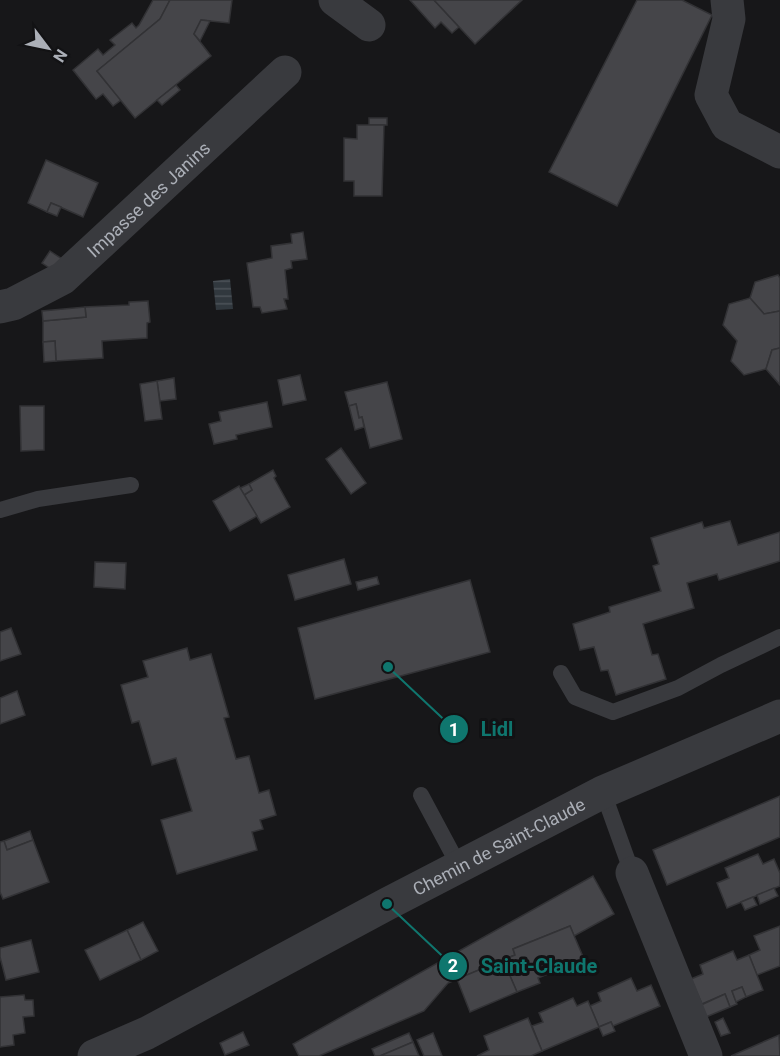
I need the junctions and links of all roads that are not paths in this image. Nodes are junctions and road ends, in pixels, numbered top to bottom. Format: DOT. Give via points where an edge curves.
graph roads {
  1 [pos="335,0"];
  2 [pos="727,0"];
  3 [pos="369,25"];
  4 [pos="285,72"];
  5 [pos="780,152"];
  6 [pos="0,307"];
  7 [pos="130,484"];
  8 [pos="0,510"];
  9 [pos="780,637"];
  10 [pos="561,674"];
  11 [pos="780,716"];
  12 [pos="603,792"];
  13 [pos="421,795"];
  14 [pos="459,866"];
  15 [pos="632,873"];
  16 [pos="94,1056"];
  17 [pos="706,1056"];
  1 -- 3 [label="street"];
  2 -- 5 [label="street" via="729,19 711,95 727,125"];
  4 -- 6 [label="street, Impasse des Janins" via="63,278"];
  7 -- 8 [label="lane" via="38,499"];
  9 -- 10 [label="lane" via="678,688 613,712 575,697"];
  11 -- 12 [label="street, Chemin de Saint-Claude"];
  12 -- 14 [label="street, Chemin de Saint-Claude"];
  12 -- 15 [label="lane"];
  13 -- 14 [label="lane"];
  14 -- 16 [label="street, Chemin de Saint-Claude" via="147,1033"];
  15 -- 17 [label="street"];
}
